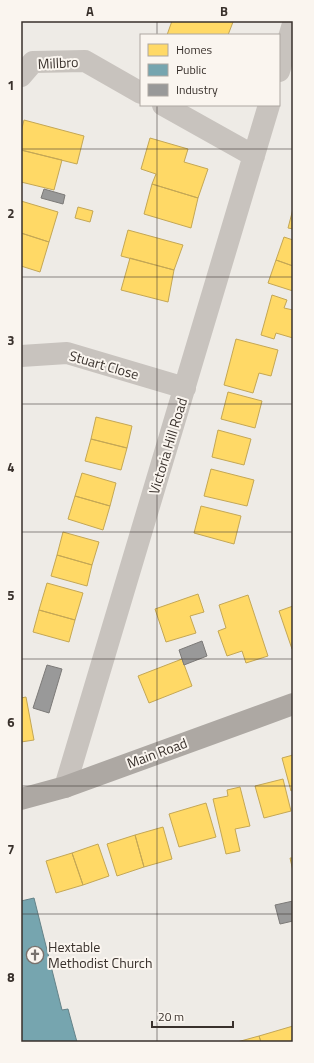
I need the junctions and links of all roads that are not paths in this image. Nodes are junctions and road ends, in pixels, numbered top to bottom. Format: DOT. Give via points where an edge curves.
graph roads {
  1 [pos="293,24"];
  2 [pos="280,68"];
  3 [pos="21,76"];
  4 [pos="140,92"];
  5 [pos="165,106"];
  6 [pos="269,106"];
  7 [pos="254,156"];
  8 [pos="21,356"];
  9 [pos="185,388"];
  10 [pos="293,704"];
  11 [pos="64,787"];
  12 [pos="21,799"];
  1 -- 2 [label="street"];
  3 -- 4 [label="street, Millbro" via="33,62 85,61"];
  5 -- 7 [label="street"];
  6 -- 7 [label="street, Victoria Hill Road"];
  7 -- 9 [label="street, Victoria Hill Road"];
  8 -- 9 [label="street, Stuart Close" via="67,353"];
  9 -- 11 [label="street, Victoria Hill Road"];
  10 -- 11 [label="main road, Main Road"];
  11 -- 12 [label="main road, Main Road"];
}
